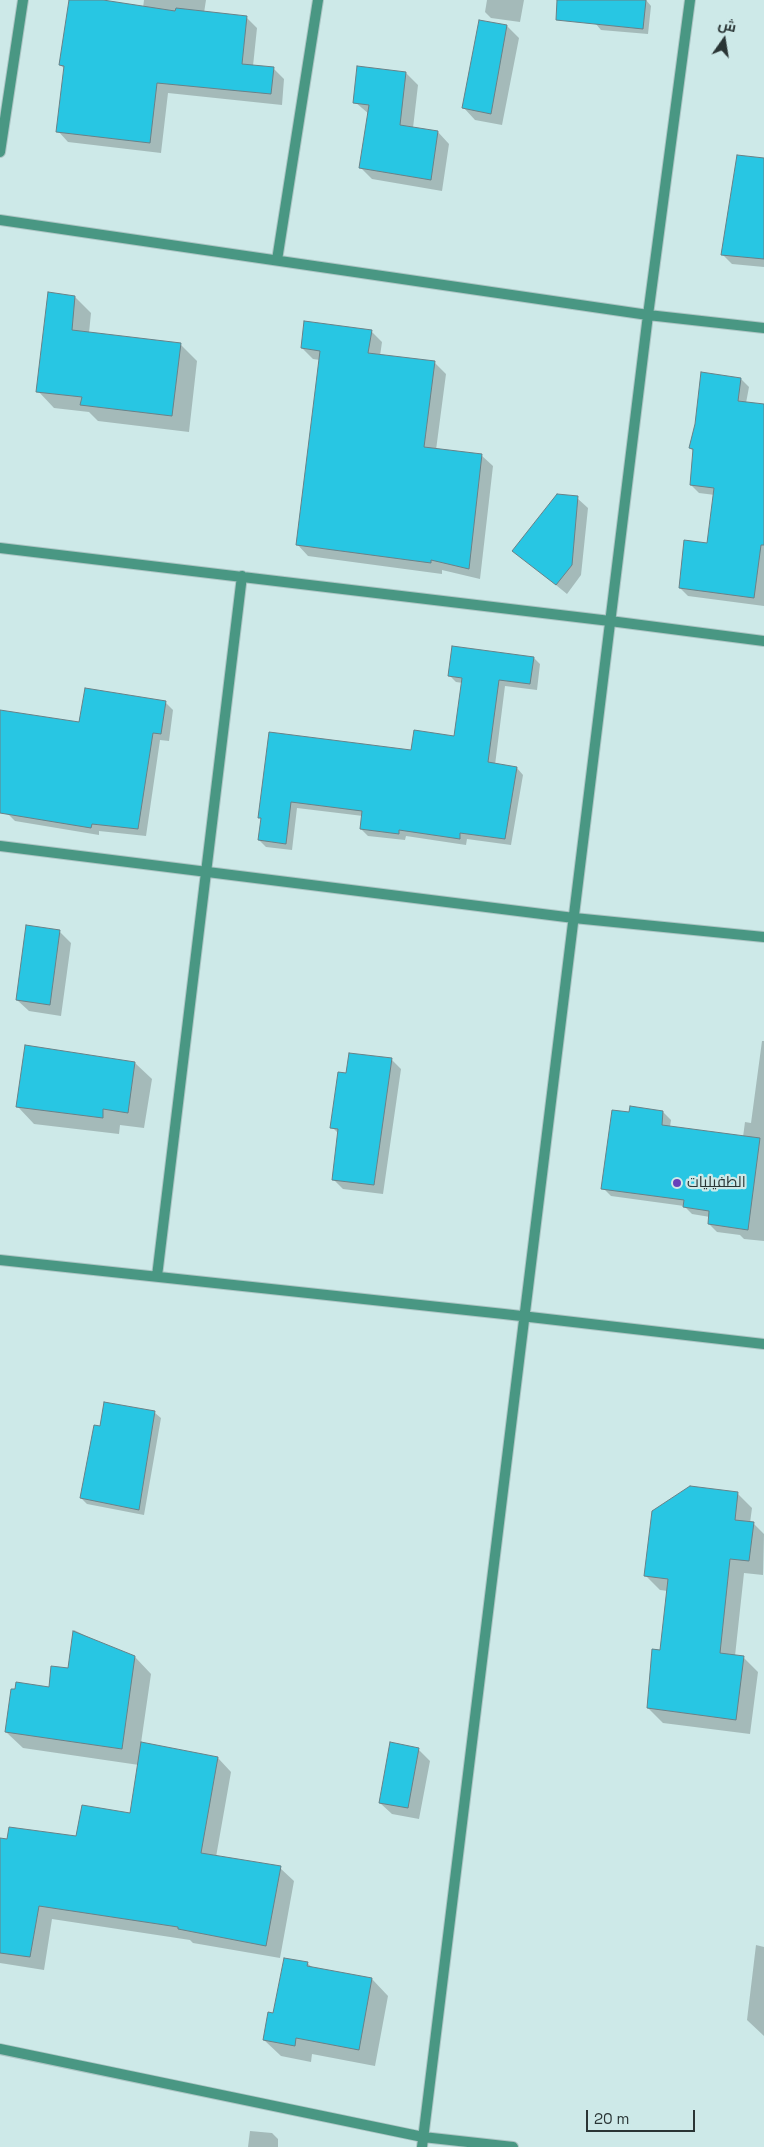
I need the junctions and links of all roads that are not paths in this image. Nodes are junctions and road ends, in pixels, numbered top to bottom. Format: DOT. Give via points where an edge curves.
graph roads {
  1 [pos="23,0"];
  2 [pos="318,0"];
  3 [pos="690,0"];
  4 [pos="0,152"];
  5 [pos="0,220"];
  6 [pos="277,260"];
  7 [pos="648,315"];
  8 [pos="764,328"];
  9 [pos="0,548"];
  10 [pos="242,576"];
  11 [pos="610,621"];
  12 [pos="764,641"];
  13 [pos="0,846"];
  14 [pos="206,873"];
  15 [pos="574,918"];
  16 [pos="764,937"];
  17 [pos="0,1260"];
  18 [pos="157,1276"];
  19 [pos="524,1316"];
  20 [pos="764,1344"];
  21 [pos="0,2049"];
  22 [pos="423,2142"];
  23 [pos="513,2147"];
  1 -- 4 [label="street"];
  2 -- 6 [label="street"];
  3 -- 7 [label="street"];
  5 -- 6 [label="street"];
  6 -- 7 [label="street"];
  7 -- 8 [label="street"];
  7 -- 11 [label="street"];
  9 -- 10 [label="street"];
  10 -- 11 [label="street"];
  10 -- 14 [label="street"];
  11 -- 12 [label="street"];
  11 -- 15 [label="street"];
  13 -- 14 [label="street"];
  14 -- 15 [label="street"];
  14 -- 18 [label="street"];
  15 -- 16 [label="street"];
  15 -- 19 [label="street"];
  17 -- 18 [label="street"];
  18 -- 19 [label="street"];
  19 -- 20 [label="street"];
  19 -- 22 [label="street"];
  21 -- 22 [label="street"];
  22 -- 23 [label="street"];
}
